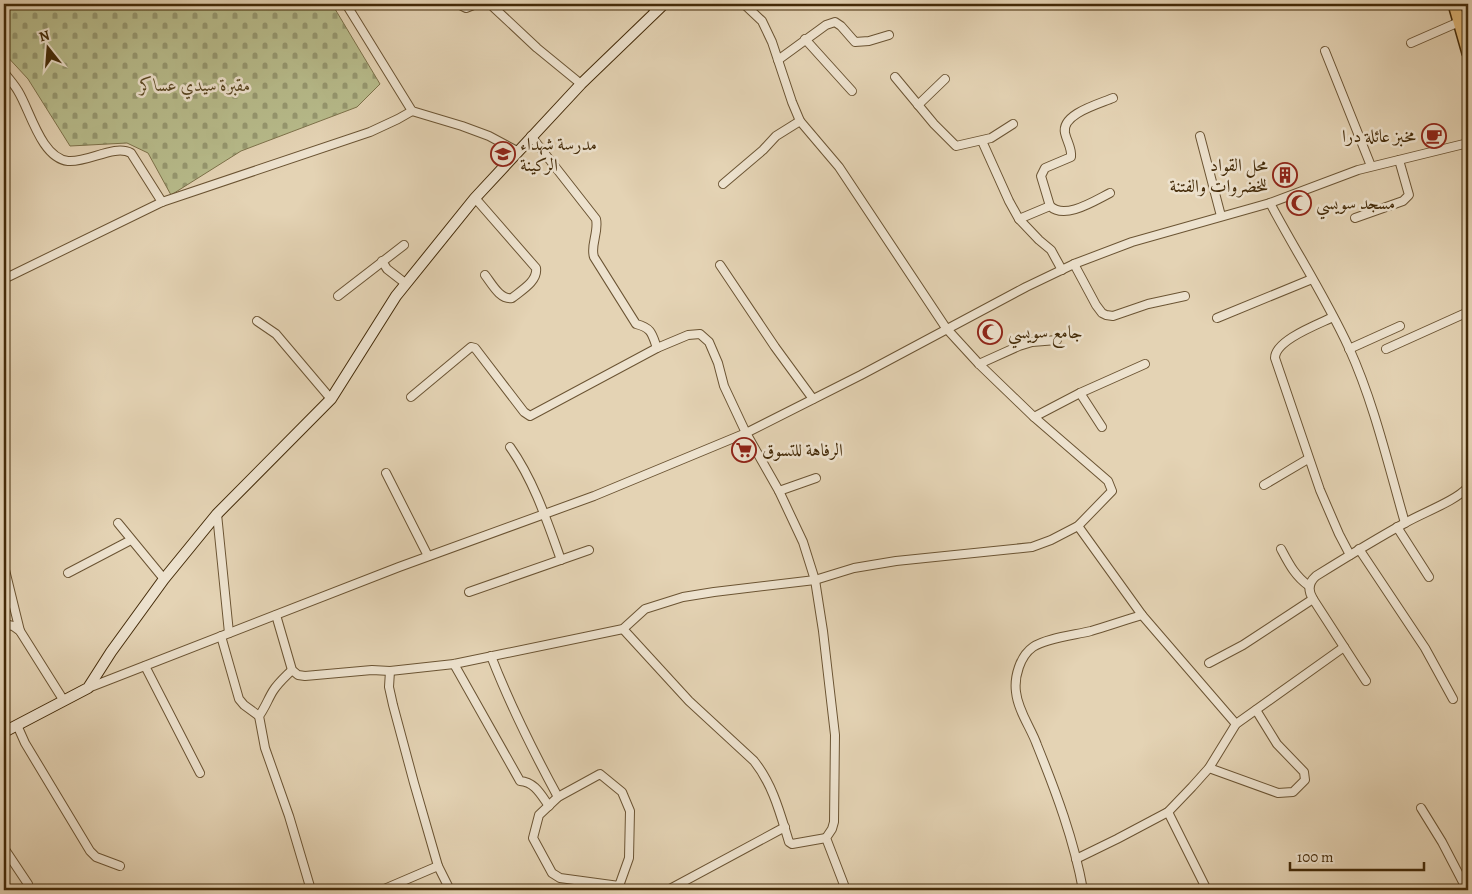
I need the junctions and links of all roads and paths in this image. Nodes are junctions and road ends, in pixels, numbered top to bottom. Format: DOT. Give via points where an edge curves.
graph roads {
  1 [pos="346,4"];
  2 [pos="458,4"];
  3 [pos="476,4"];
  4 [pos="490,4"];
  5 [pos="744,4"];
  6 [pos="1454,4"];
  7 [pos="657,6"];
  8 [pos="1459,22"];
  9 [pos="890,35"];
  10 [pos="806,39"];
  11 [pos="1410,43"];
  12 [pos="1325,51"];
  13 [pos="1468,53"];
  14 [pos="778,60"];
  15 [pos="4,72"];
  16 [pos="894,77"];
  17 [pos="945,79"];
  18 [pos="581,84"];
  19 [pos="852,91"];
  20 [pos="1113,98"];
  21 [pos="918,105"];
  22 [pos="412,111"];
  23 [pos="800,121"];
  24 [pos="1012,124"];
  25 [pos="531,136"];
  26 [pos="1200,136"];
  27 [pos="982,141"];
  28 [pos="1468,143"];
  29 [pos="517,151"];
  30 [pos="1399,160"];
  31 [pos="1371,166"];
  32 [pos="723,184"];
  33 [pos="1110,193"];
  34 [pos="475,198"];
  35 [pos="162,202"];
  36 [pos="1270,203"];
  37 [pos="1050,206"];
  38 [pos="1221,216"];
  39 [pos="1355,218"];
  40 [pos="1019,219"];
  41 [pos="404,245"];
  42 [pos="382,261"];
  43 [pos="1074,264"];
  44 [pos="720,265"];
  45 [pos="1062,270"];
  46 [pos="485,275"];
  47 [pos="4,279"];
  48 [pos="1312,279"];
  49 [pos="405,283"];
  50 [pos="338,296"];
  51 [pos="1185,296"];
  52 [pos="1468,312"];
  53 [pos="1334,317"];
  54 [pos="1217,318"];
  55 [pos="257,321"];
  56 [pos="1400,326"];
  57 [pos="946,328"];
  58 [pos="1057,340"];
  59 [pos="657,348"];
  60 [pos="1349,349"];
  61 [pos="1386,349"];
  62 [pos="979,364"];
  63 [pos="1145,364"];
  64 [pos="1080,393"];
  65 [pos="411,397"];
  66 [pos="331,399"];
  67 [pos="813,399"];
  68 [pos="1034,417"];
  69 [pos="1102,427"];
  70 [pos="746,433"];
  71 [pos="510,447"];
  72 [pos="1308,459"];
  73 [pos="386,474"];
  74 [pos="816,478"];
  75 [pos="1264,485"];
  76 [pos="780,491"];
  77 [pos="1467,491"];
  78 [pos="217,514"];
  79 [pos="545,514"];
  80 [pos="118,523"];
  81 [pos="1405,523"];
  82 [pos="1078,526"];
  83 [pos="1397,527"];
  84 [pos="132,540"];
  85 [pos="1281,549"];
  86 [pos="1359,549"];
  87 [pos="589,550"];
  88 [pos="1350,555"];
  89 [pos="428,556"];
  90 [pos="562,560"];
  91 [pos="4,566"];
  92 [pos="68,573"];
  93 [pos="1429,578"];
  94 [pos="164,579"];
  95 [pos="814,580"];
  96 [pos="1309,586"];
  97 [pos="469,592"];
  98 [pos="1313,599"];
  99 [pos="276,615"];
  100 [pos="1142,615"];
  101 [pos="4,624"];
  102 [pos="623,629"];
  103 [pos="20,631"];
  104 [pos="230,633"];
  105 [pos="221,636"];
  106 [pos="1344,647"];
  107 [pos="491,656"];
  108 [pos="1209,663"];
  109 [pos="454,664"];
  110 [pos="145,666"];
  111 [pos="292,670"];
  112 [pos="390,671"];
  113 [pos="1366,681"];
  114 [pos="88,688"];
  115 [pos="1453,699"];
  116 [pos="64,701"];
  117 [pos="1256,710"];
  118 [pos="259,716"];
  119 [pos="1236,724"];
  120 [pos="17,725"];
  121 [pos="4,732"];
  122 [pos="1209,768"];
  123 [pos="200,773"];
  124 [pos="558,797"];
  125 [pos="549,806"];
  126 [pos="1421,808"];
  127 [pos="1168,812"];
  128 [pos="785,827"];
  129 [pos="826,838"];
  130 [pos="4,848"];
  131 [pos="1076,859"];
  132 [pos="120,866"];
  133 [pos="438,866"];
  134 [pos="28,884"];
  135 [pos="621,888"];
  136 [pos="311,890"];
  137 [pos="382,890"];
  138 [pos="450,890"];
  139 [pos="668,890"];
  140 [pos="846,890"];
  141 [pos="1083,890"];
  142 [pos="1207,890"];
  143 [pos="1467,890"];
  1 -- 22 [label="street"];
  2 -- 3 [label="street" via="466,8"];
  4 -- 18 [label="street"];
  5 -- 14 [label="street" via="762,21"];
  6 -- 8 [label="main road"];
  7 -- 18 [label="street"];
  8 -- 11 [label="street"];
  8 -- 13 [label="main road"];
  9 -- 10 [label="street" via="855,42 835,22"];
  10 -- 14 [label="street"];
  10 -- 19 [label="street"];
  12 -- 31 [label="street"];
  14 -- 23 [label="street"];
  15 -- 35 [label="street" via="18,90 42,139 60,160 78,162 125,150 131,153"];
  16 -- 21 [label="street"];
  17 -- 21 [label="street"];
  18 -- 25 [label="street"];
  20 -- 37 [label="street" via="1073,116 1066,124 1071,156 1045,168 1041,176"];
  21 -- 27 [label="street" via="953,145"];
  22 -- 29 [label="street" via="462,126"];
  22 -- 35 [label="street" via="370,132"];
  23 -- 32 [label="street" via="776,136"];
  23 -- 57 [label="street" via="839,167"];
  24 -- 27 [label="street"];
  25 -- 29 [label="street"];
  25 -- 59 [label="street" via="596,219 594,257 636,324 651,331"];
  26 -- 38 [label="street"];
  27 -- 40 [label="street"];
  28 -- 30 [label="street"];
  29 -- 34 [label="street"];
  30 -- 31 [label="street"];
  30 -- 39 [label="street" via="1409,195 1403,201"];
  31 -- 36 [label="street"];
  33 -- 37 [label="street" via="1063,212"];
  34 -- 46 [label="street" via="536,268 537,274 508,299"];
  34 -- 49 [label="street"];
  35 -- 47 [label="street"];
  36 -- 38 [label="street"];
  36 -- 48 [label="street"];
  37 -- 40 [label="street"];
  38 -- 43 [label="street" via="1132,242"];
  40 -- 45 [label="street" via="1051,250"];
  41 -- 42 [label="street"];
  42 -- 49 [label="street"];
  42 -- 50 [label="street"];
  43 -- 45 [label="street"];
  43 -- 51 [label="street" via="1096,305 1106,315 1113,316"];
  44 -- 67 [label="street"];
  45 -- 57 [label="street"];
  48 -- 53 [label="street"];
  48 -- 54 [label="street"];
  49 -- 66 [label="street"];
  52 -- 61 [label="street"];
  53 -- 60 [label="street"];
  53 -- 72 [label="street" via="1279,346 1275,353"];
  55 -- 66 [label="street" via="276,334"];
  56 -- 60 [label="street"];
  57 -- 62 [label="street"];
  57 -- 67 [label="street"];
  58 -- 62 [label="street" via="1019,346"];
  59 -- 65 [label="street" via="530,416 471,347"];
  59 -- 70 [label="street" via="688,335 700,334 709,342 724,386"];
  60 -- 81 [label="street" via="1373,414"];
  62 -- 68 [label="street"];
  63 -- 64 [label="street"];
  64 -- 68 [label="street"];
  64 -- 69 [label="street"];
  66 -- 78 [label="street"];
  67 -- 70 [label="street"];
  68 -- 82 [label="street" via="1110,484 1112,491"];
  70 -- 76 [label="street"];
  70 -- 79 [label="street"];
  71 -- 79 [label="street" via="524,467"];
  72 -- 75 [label="street"];
  72 -- 88 [label="street"];
  73 -- 89 [label="street"];
  74 -- 76 [label="street"];
  76 -- 95 [label="street" via="803,542"];
  77 -- 81 [label="street"];
  78 -- 94 [label="street"];
  78 -- 104 [label="street"];
  79 -- 89 [label="street"];
  79 -- 90 [label="street"];
  80 -- 84 [label="street"];
  81 -- 83 [label="street"];
  82 -- 95 [label="street" via="1032,547 896,561 854,568"];
  82 -- 100 [label="street"];
  83 -- 86 [label="street"];
  83 -- 93 [label="street"];
  84 -- 92 [label="street"];
  84 -- 94 [label="street"];
  85 -- 96 [label="street" via="1299,579"];
  86 -- 88 [label="street"];
  86 -- 115 [label="street" via="1425,648"];
  87 -- 90 [label="street"];
  88 -- 96 [label="street" via="1316,576"];
  89 -- 99 [label="street"];
  90 -- 97 [label="street"];
  91 -- 103 [label="street"];
  94 -- 114 [label="street"];
  95 -- 102 [label="street" via="683,597 645,610"];
  95 -- 129 [label="street" via="824,631 835,735 834,822"];
  96 -- 98 [label="street"];
  98 -- 106 [label="street"];
  98 -- 108 [label="street"];
  99 -- 104 [label="street"];
  99 -- 111 [label="street"];
  100 -- 119 [label="street"];
  100 -- 131 [label="street" via="1035,646 1025,654 1018,672 1016,691 1020,707 1060,804"];
  101 -- 103 [label="street"];
  102 -- 107 [label="street"];
  102 -- 128 [label="street" via="689,701 754,761 774,794"];
  103 -- 116 [label="street"];
  104 -- 105 [label="street"];
  105 -- 110 [label="street"];
  105 -- 118 [label="street" via="240,699"];
  106 -- 113 [label="street"];
  106 -- 117 [label="street"];
  107 -- 109 [label="street"];
  107 -- 124 [label="street" via="527,739"];
  109 -- 112 [label="street"];
  109 -- 125 [label="street" via="520,781 534,786"];
  110 -- 114 [label="street"];
  110 -- 123 [label="street"];
  111 -- 112 [label="street" via="305,676"];
  111 -- 118 [label="street" via="272,692"];
  112 -- 133 [label="street" via="393,705"];
  114 -- 116 [label="street"];
  116 -- 120 [label="street"];
  117 -- 119 [label="street"];
  117 -- 122 [label="street" via="1278,744 1304,772 1305,780 1293,792 1278,793"];
  118 -- 136 [label="street" via="265,748"];
  119 -- 122 [label="street"];
  120 -- 121 [label="street"];
  120 -- 132 [label="street" via="90,851 101,860"];
  122 -- 127 [label="street"];
  124 -- 125 [label="street"];
  124 -- 135 [label="street" via="600,774 622,792 630,811 631,836"];
  125 -- 135 [label="street" via="539,815 533,838 552,873 560,878"];
  126 -- 143 [label="street"];
  127 -- 131 [label="street"];
  127 -- 142 [label="street"];
  128 -- 129 [label="street" via="792,844"];
  128 -- 139 [label="street"];
  129 -- 140 [label="street"];
  130 -- 134 [label="street"];
  131 -- 141 [label="street"];
  133 -- 137 [label="street"];
  133 -- 138 [label="street"];
}
